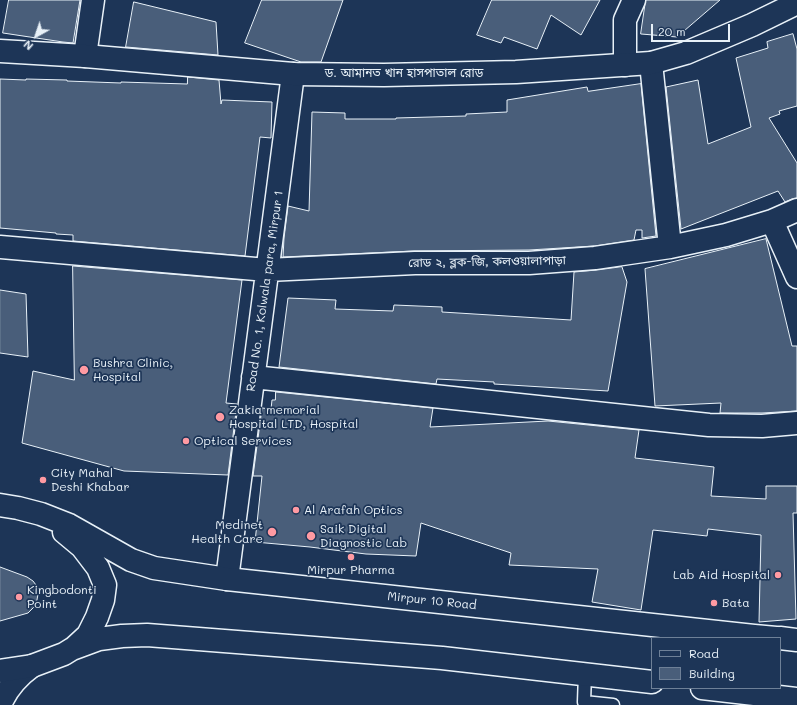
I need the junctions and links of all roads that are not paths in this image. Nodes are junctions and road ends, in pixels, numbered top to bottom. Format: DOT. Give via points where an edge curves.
graph roads {
  1 [pos="93,0"];
  2 [pos="634,0"];
  3 [pos="797,3"];
  4 [pos="0,51"];
  5 [pos="85,56"];
  6 [pos="651,63"];
  7 [pos="625,65"];
  8 [pos="293,74"];
  9 [pos="797,210"];
  10 [pos="772,221"];
  11 [pos="0,247"];
  12 [pos="670,247"];
  13 [pos="267,270"];
  14 [pos="797,277"];
  15 [pos="253,377"];
  16 [pos="797,423"];
  17 [pos="0,505"];
  18 [pos="41,514"];
  19 [pos="227,578"];
  20 [pos="763,637"];
  21 [pos="781,638"];
  22 [pos="797,640"];
  23 [pos="72,650"];
  24 [pos="32,666"];
  25 [pos="0,671"];
  26 [pos="585,674"];
  27 [pos="651,682"];
  28 [pos="711,689"];
  29 [pos="797,699"];
  30 [pos="0,705"];
  31 [pos="613,705"];
  1 -- 5 [label="street"];
  2 -- 7 [label="street" via="625,20"];
  3 -- 6 [label="street, ড. আমানত খান হাসপাতাল রোড" via="686,53"];
  4 -- 5 [label="street, ড. আমানত খান হাসপাতাল রোড"];
  5 -- 8 [label="street, ড. আমানত খান হাসপাতাল রোড"];
  6 -- 7 [label="street, ড. আমানত খান হাসপাতাল রোড"];
  6 -- 12 [label="street"];
  7 -- 8 [label="street, ড. আমানত খান হাসপাতাল রোড" via="516,72"];
  8 -- 13 [label="street, Road No. 1, Kolwala para, Mirpur 1"];
  9 -- 10 [label="street, রোড ২, ব্লক-জি, কলওয়ালাপাড়া"];
  10 -- 12 [label="street, রোড ২, ব্লক-জি, কলওয়ালাপাড়া" via="726,235"];
  10 -- 14 [label="street"];
  11 -- 13 [label="street, রোড ২, ব্লক-জি, কলওয়ালাপাড়া"];
  12 -- 13 [label="street, রোড ২, ব্লক-জি, কলওয়ালাপাড়া" via="595,258 529,263 415,263"];
  13 -- 15 [label="street, Road No. 1, Kolwala para, Mirpur 1"];
  15 -- 16 [label="street" via="709,425 762,426"];
  15 -- 19 [label="street, Road No. 1, Kolwala para, Mirpur 1"];
  17 -- 18 [label="street"];
  18 -- 19 [label="street, Mirpur 10 Road" via="68,525 131,560 154,568"];
  18 -- 23 [label="street" via="82,547 98,568 105,585 103,600 88,635"];
  19 -- 20 [label="street, Mirpur 10 Road"];
  21 -- 22 [label="street"];
  23 -- 24 [label="street"];
  23 -- 26 [label="street" via="99,639 147,635 442,658"];
  24 -- 25 [label="street"];
  24 -- 30 [label="street" via="12,683"];
  26 -- 27 [label="street"];
  26 -- 31 [label="lane" via="584,702"];
  28 -- 29 [label="street"];
}
